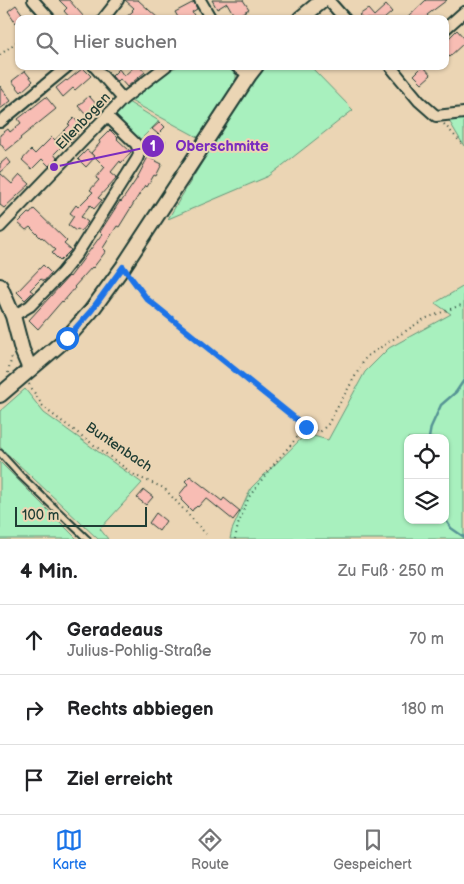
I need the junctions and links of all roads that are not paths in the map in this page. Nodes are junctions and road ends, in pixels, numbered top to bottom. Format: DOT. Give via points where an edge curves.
graph roads {
  1 [pos="33,0"];
  2 [pos="118,0"];
  3 [pos="200,0"];
  4 [pos="323,0"];
  5 [pos="328,0"];
  6 [pos="464,12"];
  7 [pos="46,15"];
  8 [pos="106,15"];
  9 [pos="209,15"];
  10 [pos="305,15"];
  11 [pos="342,15"];
  12 [pos="449,25"];
  13 [pos="63,70"];
  14 [pos="98,70"];
  15 [pos="161,70"];
  16 [pos="252,70"];
  17 [pos="396,70"];
  18 [pos="123,99"];
  19 [pos="464,114"];
  20 [pos="107,116"];
  21 [pos="0,122"];
  22 [pos="0,227"];
  23 [pos="0,286"];
  24 [pos="13,316"];
  25 [pos="27,372"];
  26 [pos="0,395"];
  27 [pos="0,453"];
  28 [pos="87,539"];
  1 -- 7 [label="street"];
  2 -- 8 [label="street"];
  3 -- 9 [label="street"];
  4 -- 10 [label="street"];
  5 -- 11 [label="street"];
  6 -- 12 [label="street"];
  13 -- 21 [label="street"];
  14 -- 18 [label="street"];
  15 -- 18 [label="street, Ellenbogen"];
  16 -- 25 [label="street" via="91,311 67,338"];
  17 -- 19 [label="street" via="419,101 436,116"];
  18 -- 20 [label="street, Ellenbogen"];
  20 -- 22 [label="street, Ellenbogen"];
  20 -- 24 [label="street" via="136,144 139,149 137,159 62,273 30,306"];
  23 -- 24 [label="street"];
  24 -- 25 [label="street"];
  25 -- 26 [label="street"];
  27 -- 28 [label="lane"];
}
